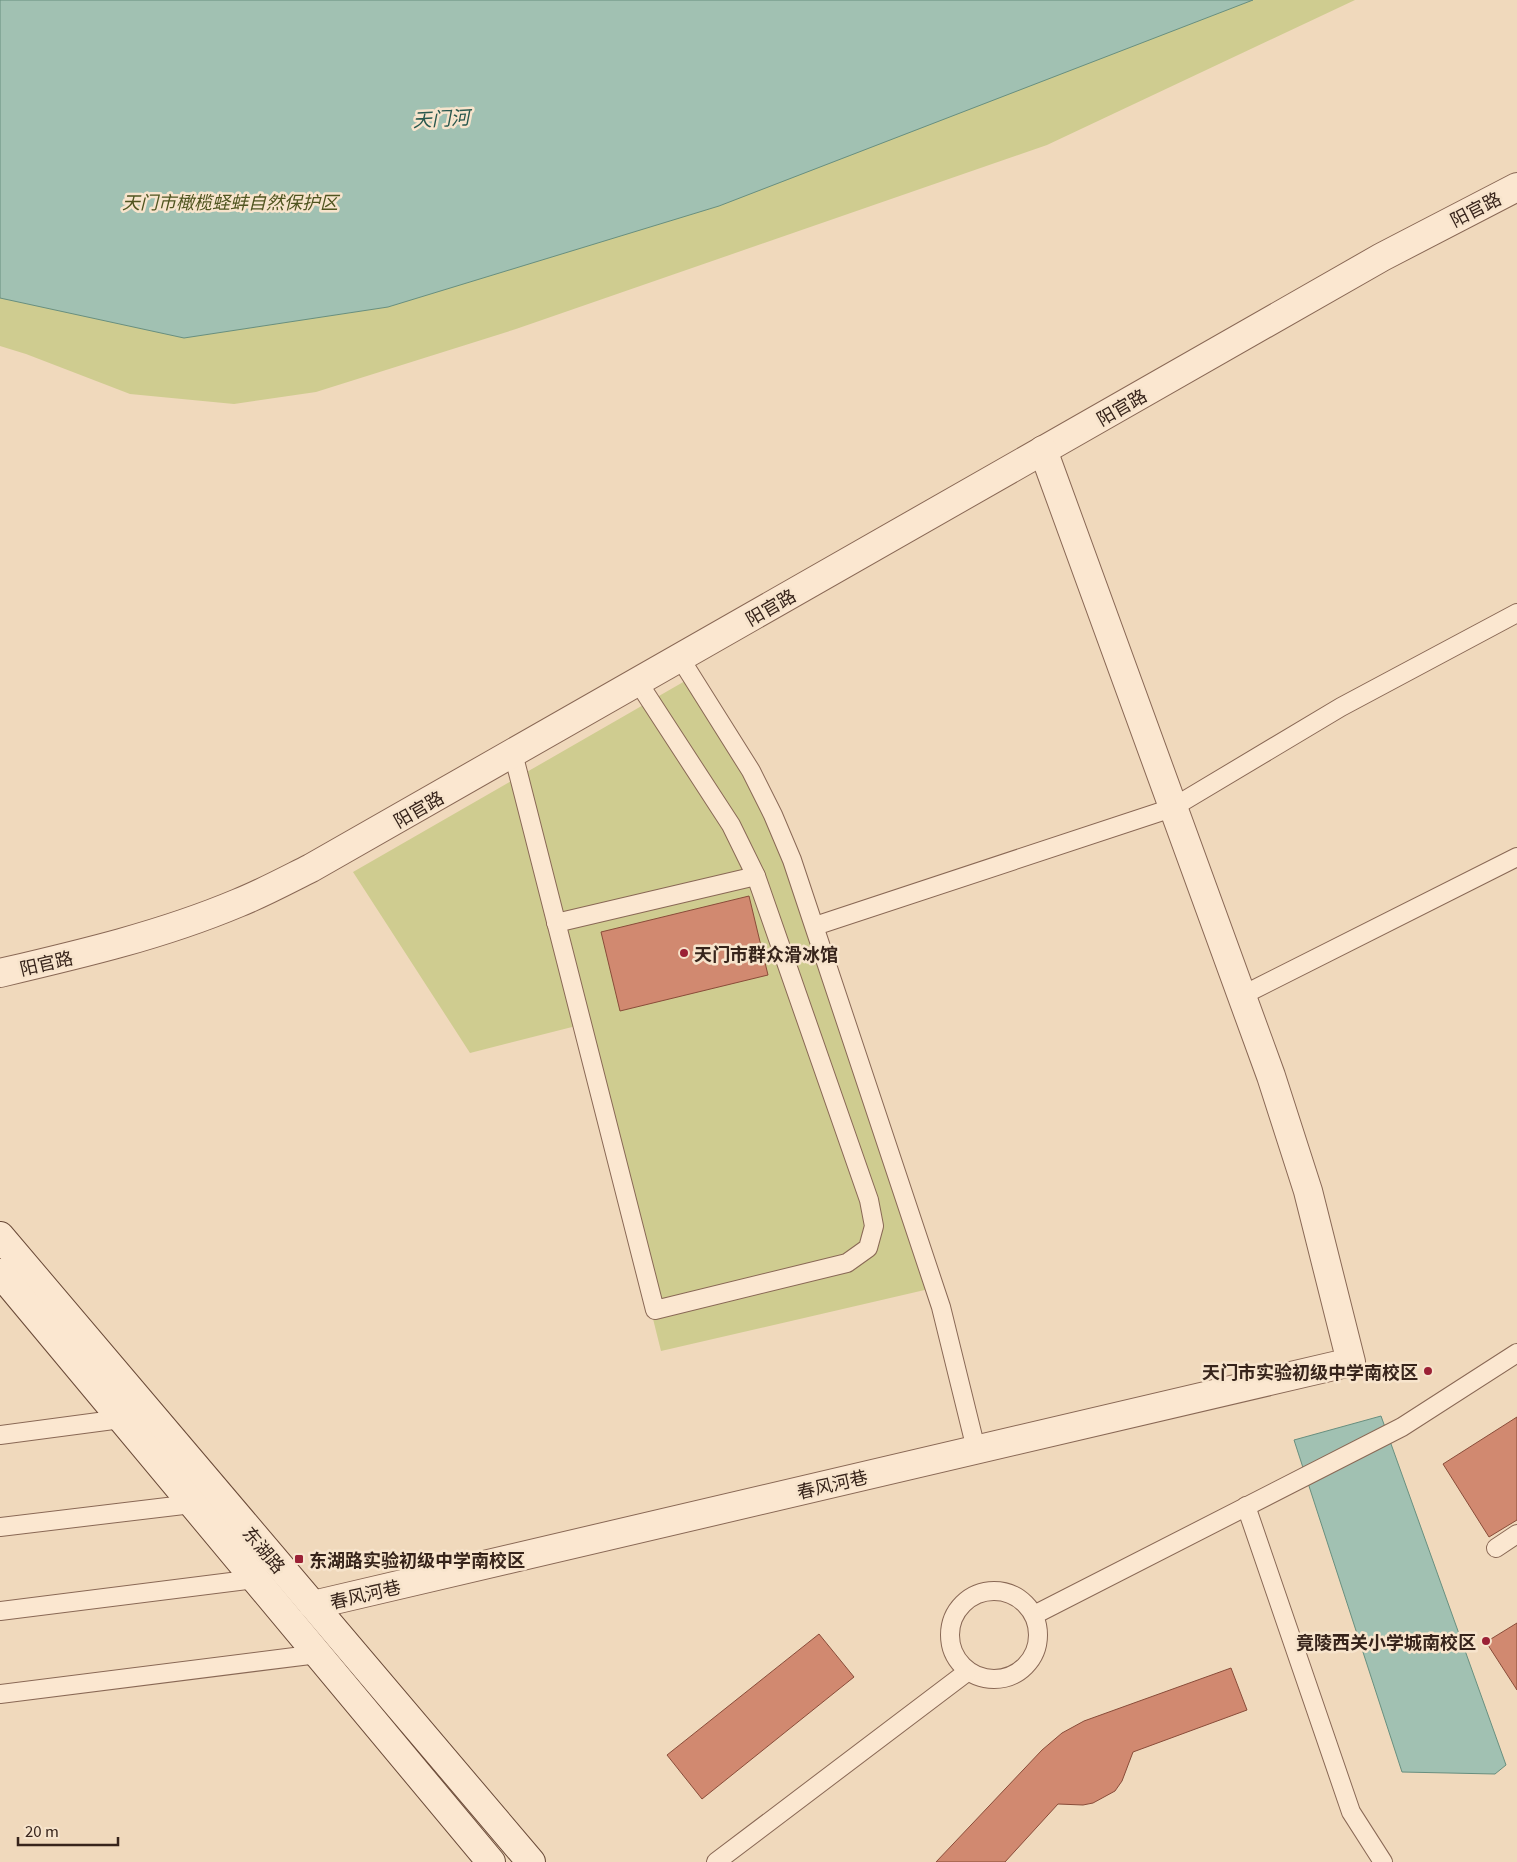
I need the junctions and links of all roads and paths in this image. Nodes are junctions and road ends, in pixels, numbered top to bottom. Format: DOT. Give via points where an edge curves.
graph roads {
  1 [pos="1517,186"];
  2 [pos="1043,450"];
  3 [pos="1517,613"];
  4 [pos="680,658"];
  5 [pos="638,682"];
  6 [pos="513,753"];
  7 [pos="1172,808"];
  8 [pos="1517,857"];
  9 [pos="756,876"];
  10 [pos="556,923"];
  11 [pos="815,926"];
  12 [pos="0,973"];
  13 [pos="1240,996"];
  14 [pos="0,1236"];
  15 [pos="0,1273"];
  16 [pos="1517,1353"];
  17 [pos="121,1419"];
  18 [pos="0,1435"];
  19 [pos="976,1449"];
  20 [pos="192,1504"];
  21 [pos="1246,1506"];
  22 [pos="0,1527"];
  23 [pos="1517,1534"];
  24 [pos="1496,1548"];
  25 [pos="255,1579"];
  26 [pos="313,1605"];
  27 [pos="0,1611"];
  28 [pos="1034,1615"];
  29 [pos="318,1654"];
  30 [pos="967,1672"];
  31 [pos="0,1694"];
  32 [pos="491,1862"];
  33 [pos="531,1862"];
  34 [pos="716,1862"];
  35 [pos="1382,1862"];
  1 -- 2 [label="street, 阳官路" via="1382,257"];
  2 -- 4 [label="street, 阳官路"];
  2 -- 7 [label="street"];
  3 -- 7 [label="lane" via="1341,707"];
  4 -- 5 [label="street, 阳官路"];
  4 -- 11 [label="lane" via="751,771 792,860"];
  5 -- 6 [label="street, 阳官路"];
  5 -- 9 [label="lane" via="731,825"];
  6 -- 10 [label="lane"];
  6 -- 12 [label="street, 阳官路" via="311,868 239,903 90,952"];
  7 -- 11 [label="lane"];
  7 -- 13 [label="street"];
  8 -- 13 [label="lane"];
  9 -- 10 [label="lane"];
  9 -- 10 [label="lane" via="869,1200 874,1226 868,1248 847,1263 655,1310"];
  11 -- 19 [label="lane" via="941,1307"];
  13 -- 19 [label="street, 春风河巷" via="1271,1076 1308,1191 1350,1362"];
  14 -- 26 [label="street, 东湖路"];
  15 -- 17 [label="street, 东湖路"];
  16 -- 21 [label="lane" via="1402,1427"];
  17 -- 18 [label="lane"];
  17 -- 20 [label="street, 东湖路"];
  19 -- 26 [label="street, 春风河巷"];
  20 -- 22 [label="lane"];
  20 -- 25 [label="street, 东湖路"];
  21 -- 28 [label="lane"];
  21 -- 35 [label="lane" via="1351,1812"];
  23 -- 24 [label="lane"];
  25 -- 27 [label="lane"];
  25 -- 29 [label="street, 东湖路"];
  26 -- 33 [label="street, 东湖路"];
  28 -- 30 [label="lane" via="1038,1643 1033,1657 1023,1669 1010,1677 995,1680"];
  28 -- 30 [label="lane" via="1014,1596 1000,1592 972,1596 960,1605 952,1617 950,1647"];
  29 -- 31 [label="lane"];
  29 -- 32 [label="street, 东湖路"];
  30 -- 34 [label="lane"];
}
